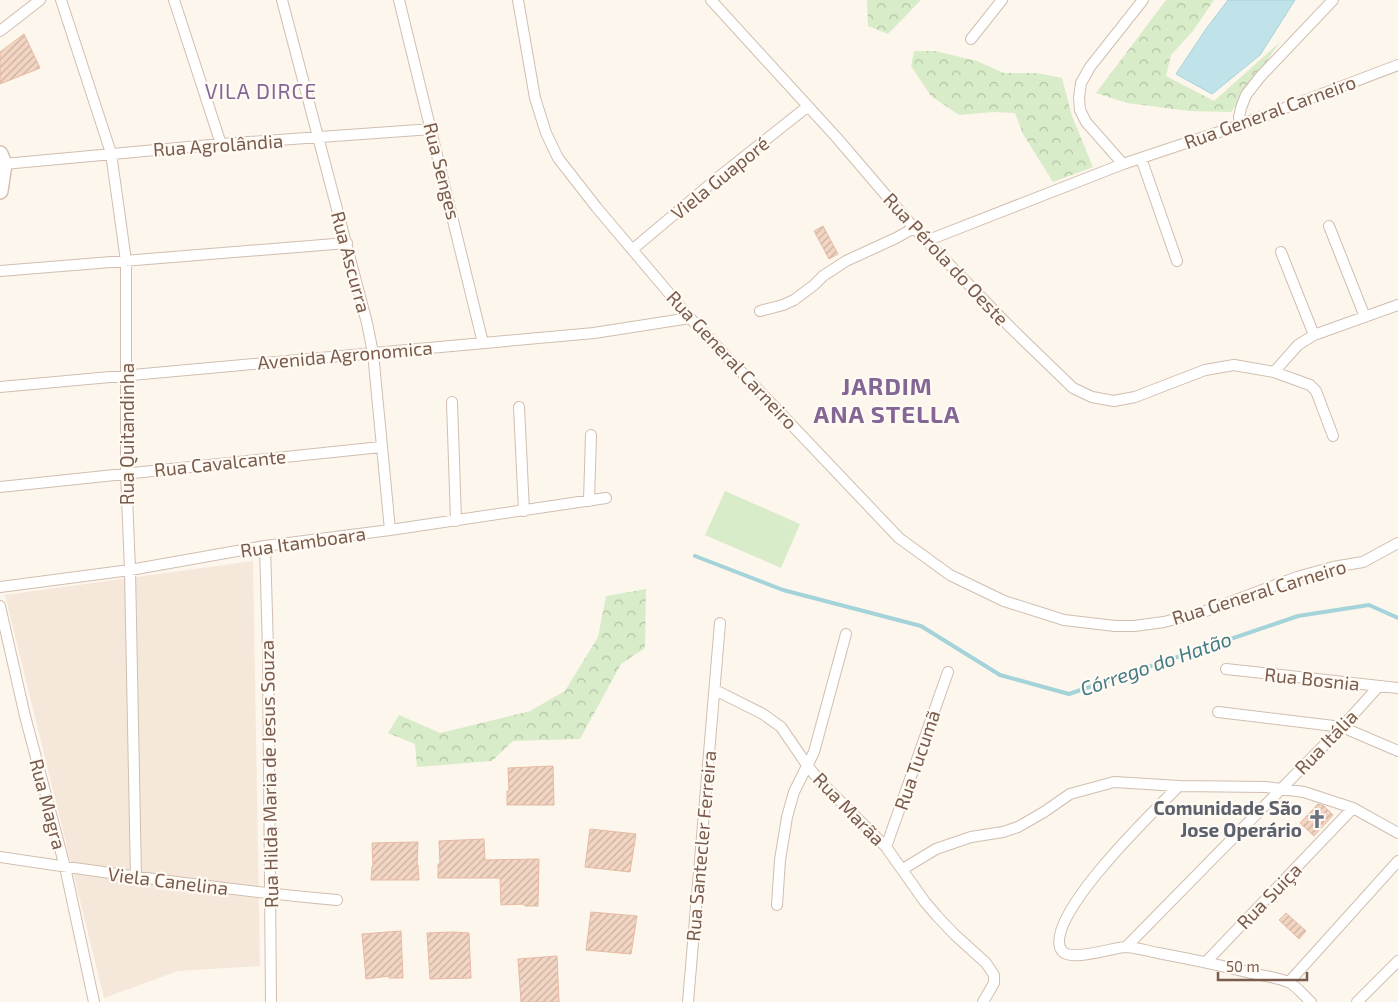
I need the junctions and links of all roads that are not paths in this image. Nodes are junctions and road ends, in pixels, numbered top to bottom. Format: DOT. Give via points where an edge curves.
graph roads {
  1 [pos="40,0"];
  2 [pos="61,0"];
  3 [pos="174,0"];
  4 [pos="282,0"];
  5 [pos="399,0"];
  6 [pos="518,0"];
  7 [pos="711,0"];
  8 [pos="1002,0"];
  9 [pos="1143,0"];
  10 [pos="1333,0"];
  11 [pos="0,31"];
  12 [pos="971,39"];
  13 [pos="1398,65"];
  14 [pos="807,107"];
  15 [pos="1240,126"];
  16 [pos="432,128"];
  17 [pos="317,137"];
  18 [pos="221,144"];
  19 [pos="111,153"];
  20 [pos="1141,158"];
  21 [pos="2,159"];
  22 [pos="1123,164"];
  23 [pos="0,191"];
  24 [pos="1329,226"];
  25 [pos="914,228"];
  26 [pos="926,241"];
  27 [pos="347,244"];
  28 [pos="632,249"];
  29 [pos="1281,252"];
  30 [pos="126,261"];
  31 [pos="1177,261"];
  32 [pos="0,271"];
  33 [pos="1398,305"];
  34 [pos="760,311"];
  35 [pos="1366,317"];
  36 [pos="690,318"];
  37 [pos="1314,335"];
  38 [pos="483,343"];
  39 [pos="373,353"];
  40 [pos="1274,372"];
  41 [pos="127,374"];
  42 [pos="0,387"];
  43 [pos="452,402"];
  44 [pos="519,407"];
  45 [pos="591,435"];
  46 [pos="1334,436"];
  47 [pos="381,446"];
  48 [pos="126,472"];
  49 [pos="0,487"];
  50 [pos="606,498"];
  51 [pos="590,501"];
  52 [pos="524,511"];
  53 [pos="456,521"];
  54 [pos="390,530"];
  55 [pos="1398,543"];
  56 [pos="265,546"];
  57 [pos="130,570"];
  58 [pos="0,587"];
  59 [pos="0,606"];
  60 [pos="720,623"];
  61 [pos="846,634"];
  62 [pos="1226,669"];
  63 [pos="948,672"];
  64 [pos="1379,686"];
  65 [pos="1398,688"];
  66 [pos="715,690"];
  67 [pos="1218,712"];
  68 [pos="1342,727"];
  69 [pos="1398,751"];
  70 [pos="807,765"];
  71 [pos="1179,786"];
  72 [pos="1281,788"];
  73 [pos="1352,808"];
  74 [pos="1398,833"];
  75 [pos="886,847"];
  76 [pos="0,857"];
  77 [pos="1398,861"];
  78 [pos="65,867"];
  79 [pos="903,869"];
  80 [pos="136,878"];
  81 [pos="270,894"];
  82 [pos="337,900"];
  83 [pos="777,905"];
  84 [pos="1126,947"];
  85 [pos="1398,961"];
  86 [pos="1206,962"];
  87 [pos="1289,982"];
  88 [pos="94,1002"];
  89 [pos="271,1002"];
  90 [pos="688,1002"];
  91 [pos="983,1002"];
  92 [pos="1311,1002"];
  93 [pos="1357,1002"];
  1 -- 11 [label="street"];
  2 -- 19 [label="street, Rua Quitandinha"];
  3 -- 18 [label="street"];
  4 -- 17 [label="street, Rua Ascurra"];
  5 -- 16 [label="street, Rua Senges"];
  6 -- 28 [label="street, Rua General Carneiro" via="535,98 546,133 558,158"];
  7 -- 14 [label="street, Rua Pérola do Oeste"];
  8 -- 12 [label="street"];
  9 -- 22 [label="street" via="1090,68 1081,83 1079,98 1086,122"];
  10 -- 15 [label="street" via="1246,95 1239,117"];
  13 -- 15 [label="street, Rua General Carneiro"];
  14 -- 25 [label="street, Rua Pérola do Oeste"];
  14 -- 28 [label="street, Viela Guaporé"];
  15 -- 20 [label="street, Rua General Carneiro"];
  16 -- 17 [label="street, Rua Agrolândia"];
  16 -- 38 [label="street, Rua Senges"];
  17 -- 18 [label="street, Rua Agrolândia"];
  17 -- 27 [label="street, Rua Ascurra"];
  18 -- 19 [label="street, Rua Agrolândia"];
  19 -- 21 [label="street, Rua Agrolândia"];
  19 -- 30 [label="street, Rua Quitandinha"];
  20 -- 22 [label="street, Rua General Carneiro"];
  20 -- 31 [label="street"];
  21 -- 23 [label="main road"];
  22 -- 26 [label="street, Rua General Carneiro"];
  24 -- 35 [label="street"];
  25 -- 26 [label="street, Rua Pérola do Oeste"];
  25 -- 34 [label="street" via="846,261 794,300"];
  26 -- 40 [label="street, Rua Pérola do Oeste" via="1047,364 1073,388 1092,397 1114,400 1135,397 1205,370 1234,365"];
  27 -- 30 [label="street"];
  27 -- 39 [label="street, Rua Ascurra"];
  28 -- 36 [label="street, Rua General Carneiro"];
  29 -- 37 [label="street"];
  30 -- 32 [label="street"];
  30 -- 41 [label="street, Rua Quitandinha"];
  33 -- 35 [label="street"];
  35 -- 37 [label="street"];
  36 -- 38 [label="street, Avenida Agronomica" via="594,333"];
  36 -- 55 [label="street, Rua General Carneiro" via="899,538 950,575 1028,609 1064,620 1115,626 1164,622 1206,611 1318,570 1362,562"];
  37 -- 40 [label="street" via="1298,345"];
  38 -- 39 [label="street, Avenida Agronomica"];
  39 -- 41 [label="street, Avenida Agronomica"];
  39 -- 47 [label="street, Rua Ascurra"];
  40 -- 46 [label="street, Rua Pérola do Oeste" via="1310,385 1318,396"];
  41 -- 42 [label="street, Avenida Agronomica"];
  41 -- 48 [label="street, Rua Quitandinha"];
  43 -- 53 [label="street"];
  44 -- 52 [label="street"];
  45 -- 51 [label="street"];
  47 -- 48 [label="street, Rua Cavalcante"];
  47 -- 54 [label="street, Rua Ascurra"];
  48 -- 49 [label="street, Rua Cavalcante"];
  48 -- 57 [label="street, Rua Quitandinha"];
  50 -- 51 [label="street, Rua Itamboara"];
  51 -- 52 [label="street, Rua Itamboara"];
  52 -- 53 [label="street, Rua Itamboara"];
  53 -- 54 [label="street, Rua Itamboara"];
  54 -- 56 [label="street, Rua Itamboara"];
  56 -- 57 [label="street, Rua Itamboara"];
  56 -- 81 [label="street, Rua Hilda Maria de Jesus Souza"];
  57 -- 58 [label="street, Rua Itamboara"];
  57 -- 80 [label="street, Rua Quitandinha"];
  59 -- 78 [label="street, Rua Magra"];
  60 -- 66 [label="street"];
  61 -- 70 [label="street" via="817,742"];
  62 -- 64 [label="street, Rua Bosnia"];
  63 -- 75 [label="street, Rua Tucumã"];
  64 -- 65 [label="street, Rua Bosnia"];
  64 -- 68 [label="street, Rua Itália"];
  66 -- 70 [label="street, Rua Marãa" via="773,719"];
  66 -- 90 [label="street, Rua Santecler Ferreira"];
  67 -- 68 [label="street"];
  68 -- 69 [label="street"];
  68 -- 72 [label="street, Rua Itália"];
  70 -- 75 [label="street, Rua Marãa"];
  70 -- 83 [label="street" via="787,817"];
  71 -- 72 [label="street"];
  71 -- 79 [label="street" via="1114,782 1070,794 1018,827 971,837 936,849"];
  71 -- 84 [label="street" via="1093,877 1062,930 1060,942 1063,952 1069,955"];
  72 -- 73 [label="street" via="1320,796"];
  72 -- 84 [label="street, Rua Itália"];
  73 -- 74 [label="street"];
  73 -- 86 [label="street, Rua Suiça"];
  75 -- 79 [label="street, Rua Marãa"];
  76 -- 78 [label="street, Viela Canelina"];
  77 -- 87 [label="street"];
  78 -- 80 [label="street, Viela Canelina"];
  78 -- 88 [label="street, Rua Magra"];
  79 -- 91 [label="street, Rua Marãa" via="937,916 992,971 994,983"];
  80 -- 81 [label="street, Viela Canelina"];
  81 -- 82 [label="street, Viela Canelina"];
  81 -- 89 [label="street, Rua Hilda Maria de Jesus Souza"];
  84 -- 86 [label="street"];
  85 -- 93 [label="street"];
  86 -- 87 [label="street"];
  87 -- 92 [label="street"];
}
